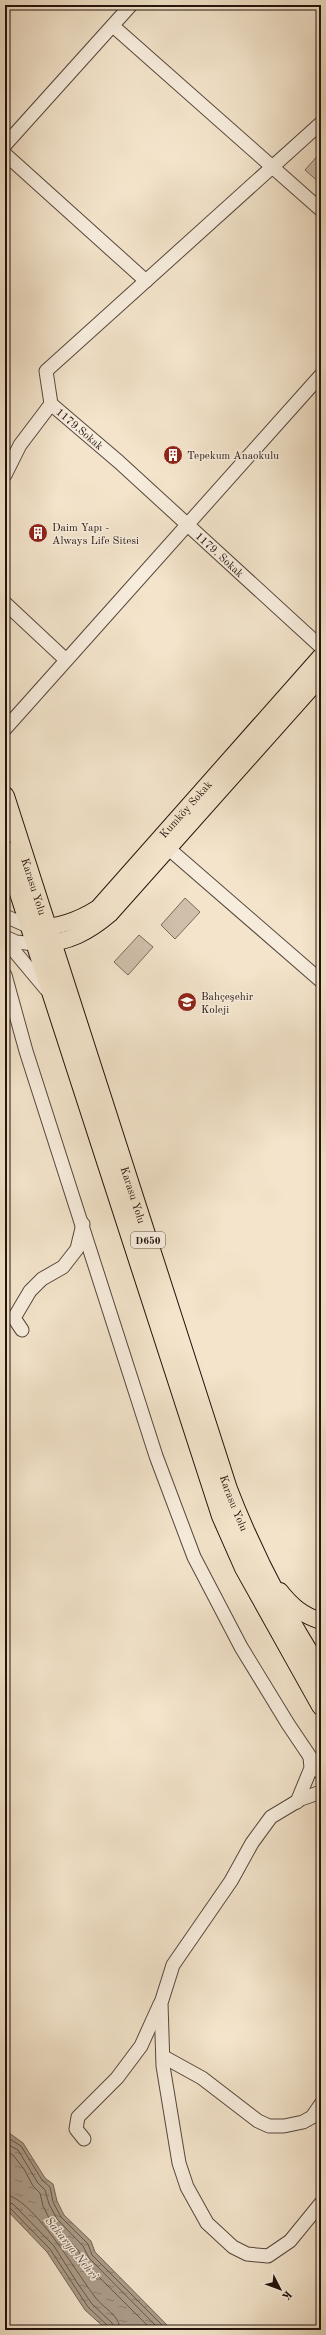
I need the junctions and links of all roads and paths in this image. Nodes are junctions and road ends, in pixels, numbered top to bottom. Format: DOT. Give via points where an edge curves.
graph roads {
  1 [pos="131,5"];
  2 [pos="113,26"];
  3 [pos="321,123"];
  4 [pos="5,145"];
  5 [pos="5,154"];
  6 [pos="273,168"];
  7 [pos="321,210"];
  8 [pos="146,281"];
  9 [pos="321,375"];
  10 [pos="51,404"];
  11 [pos="119,462"];
  12 [pos="5,475"];
  13 [pos="187,524"];
  14 [pos="5,603"];
  15 [pos="321,647"];
  16 [pos="321,656"];
  17 [pos="66,660"];
  18 [pos="321,677"];
  19 [pos="5,729"];
  20 [pos="5,796"];
  21 [pos="164,845"];
  22 [pos="5,850"];
  23 [pos="5,916"];
  24 [pos="41,936"];
  25 [pos="5,939"];
  26 [pos="5,975"];
  27 [pos="320,980"];
  28 [pos="52,998"];
  29 [pos="83,1224"];
  30 [pos="22,1330"];
  31 [pos="262,1571"];
  32 [pos="321,1621"];
  33 [pos="317,1679"];
  34 [pos="321,1706"];
  35 [pos="310,1757"];
  36 [pos="321,1773"];
  37 [pos="321,1792"];
  38 [pos="297,1802"];
  39 [pos="160,2003"];
  40 [pos="164,2058"];
  41 [pos="321,2104"];
  42 [pos="84,2139"];
  43 [pos="321,2203"];
  1 -- 2 [label="street"];
  2 -- 4 [label="street"];
  2 -- 6 [label="street"];
  3 -- 6 [label="street"];
  5 -- 8 [label="street"];
  6 -- 7 [label="street"];
  6 -- 8 [label="street"];
  8 -- 10 [label="street" via="46,371"];
  9 -- 13 [label="street"];
  10 -- 11 [label="street, 1179.Sokak"];
  10 -- 12 [label="street, 1179.Sokak" via="20,445"];
  11 -- 13 [label="street, 1179. Sokak"];
  13 -- 15 [label="street, 1179. Sokak"];
  13 -- 17 [label="street"];
  14 -- 17 [label="street"];
  16 -- 21 [label="main road, Kumköy Sokak"];
  17 -- 19 [label="street"];
  18 -- 21 [label="main road, Kumköy Sokak"];
  20 -- 24 [label="highway, Karasu Yolu / D650"];
  21 -- 24 [label="main road, Kumköy Sokak" via="110,914 94,927 74,938"];
  21 -- 27 [label="street"];
  22 -- 24 [label="highway"];
  23 -- 24 [label="street"];
  24 -- 25 [label="street" via="16,942"];
  24 -- 28 [label="highway"];
  24 -- 31 [label="highway, Karasu Yolu / D650" via="211,1440 233,1503"];
  25 -- 28 [label="street" via="39,978"];
  26 -- 29 [label="street" via="26,1050"];
  28 -- 33 [label="highway" via="221,1516 244,1568"];
  29 -- 30 [label="street" via="77,1250 63,1267 42,1279 30,1291 14,1318"];
  29 -- 35 [label="street" via="156,1456 194,1557 241,1647"];
  31 -- 32 [label="main road" via="294,1609"];
  31 -- 33 [label="highway, Karasu Yolu / D650"];
  33 -- 34 [label="highway, Karasu Yolu / D650"];
  35 -- 36 [label="street"];
  35 -- 38 [label="street" via="311,1768"];
  37 -- 38 [label="street"];
  38 -- 39 [label="street" via="271,1817 252,1842 231,1881 173,1965"];
  39 -- 40 [label="street"];
  39 -- 42 [label="street" via="141,2046 117,2078 78,2117 76,2129"];
  40 -- 41 [label="street" via="202,2078 258,2121 269,2126 303,2122 312,2117"];
  40 -- 43 [label="street" via="163,2066 179,2163 187,2187 207,2223 237,2249 253,2256 268,2256 290,2241"];
}
